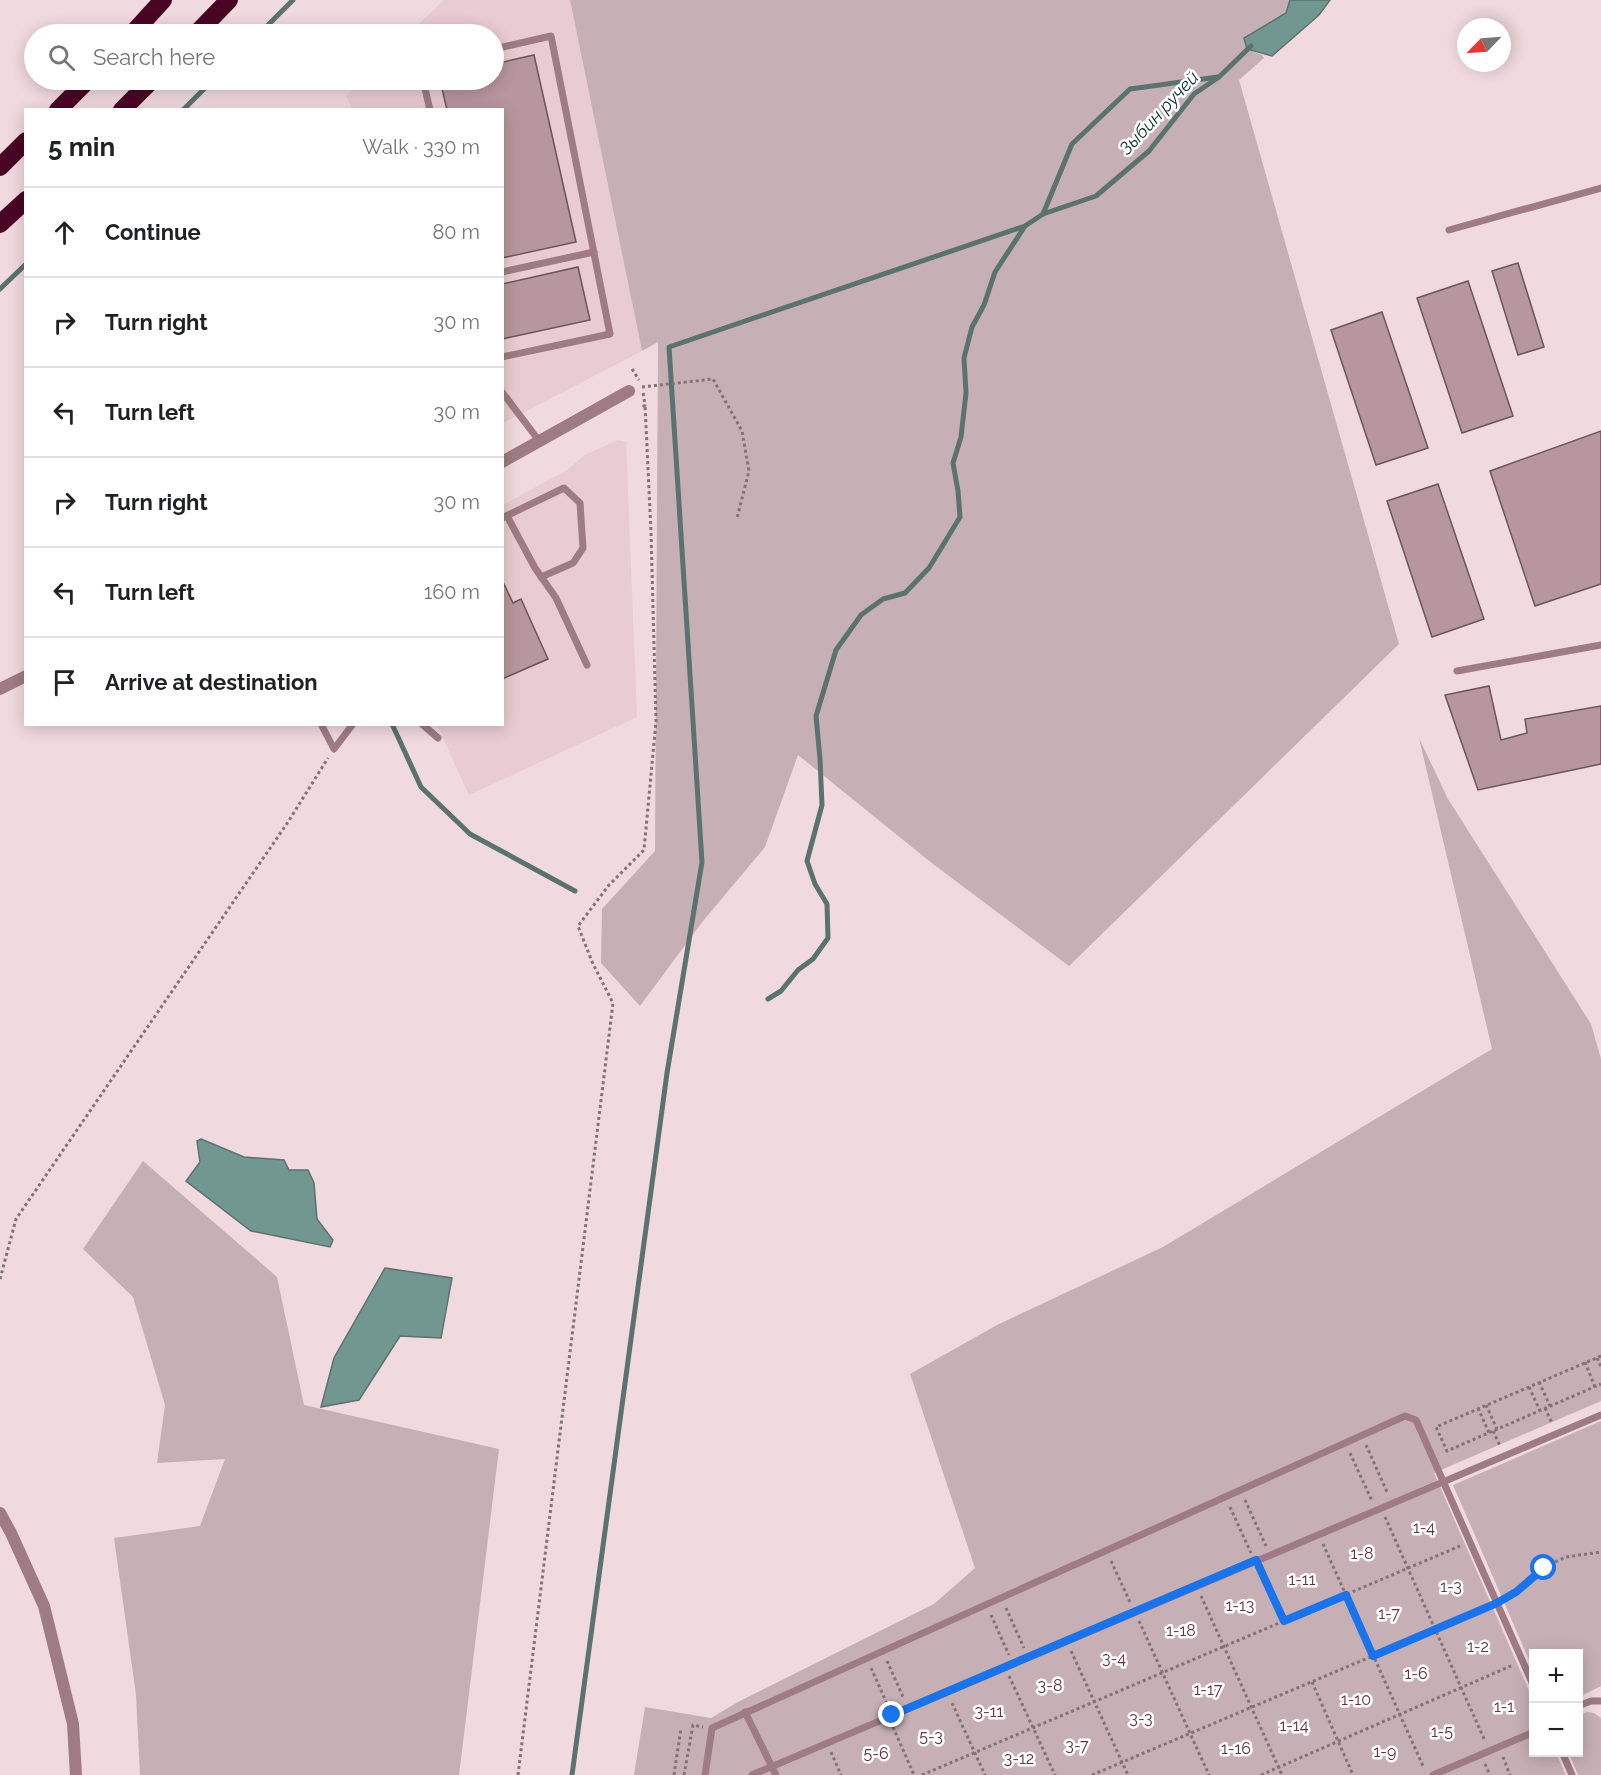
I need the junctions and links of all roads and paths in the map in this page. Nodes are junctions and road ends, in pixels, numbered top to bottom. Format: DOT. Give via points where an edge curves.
graph roads {
  1 [pos="163,0"];
  2 [pos="229,0"];
  3 [pos="141,24"];
  4 [pos="206,24"];
  5 [pos="504,47"];
  6 [pos="78,90"];
  7 [pos="142,90"];
  8 [pos="425,90"];
  9 [pos="60,108"];
  10 [pos="124,108"];
  11 [pos="430,108"];
  12 [pos="24,143"];
  13 [pos="0,166"];
  14 [pos="1601,188"];
  15 [pos="24,202"];
  16 [pos="0,224"];
  17 [pos="1449,230"];
  18 [pos="594,252"];
  19 [pos="504,272"];
  20 [pos="504,357"];
  21 [pos="629,391"];
  22 [pos="504,395"];
  23 [pos="645,405"];
  24 [pos="540,442"];
  25 [pos="504,461"];
  26 [pos="505,518"];
  27 [pos="737,518"];
  28 [pos="541,577"];
  29 [pos="1601,645"];
  30 [pos="587,664"];
  31 [pos="1457,671"];
  32 [pos="24,677"];
  33 [pos="0,689"];
  34 [pos="322,726"];
  35 [pos="351,726"];
  36 [pos="424,726"];
  37 [pos="438,738"];
  38 [pos="334,749"];
  39 [pos="0,1278"];
  40 [pos="1599,1356"];
  41 [pos="1585,1362"];
  42 [pos="1601,1367"];
  43 [pos="1539,1382"];
  44 [pos="1601,1384"];
  45 [pos="1529,1386"];
  46 [pos="1595,1387"];
  47 [pos="1486,1405"];
  48 [pos="1550,1406"];
  49 [pos="1478,1408"];
  50 [pos="1545,1408"];
  51 [pos="1540,1411"];
  52 [pos="1601,1415"];
  53 [pos="1493,1431"];
  54 [pos="1557,1434"];
  55 [pos="1361,1436"];
  56 [pos="1346,1443"];
  57 [pos="1504,1456"];
  58 [pos="1443,1482"];
  59 [pos="1240,1491"];
  60 [pos="1225,1498"];
  61 [pos="1392,1503"];
  62 [pos="1378,1509"];
  63 [pos="0,1513"];
  64 [pos="1318,1534"];
  65 [pos="1470,1542"];
  66 [pos="1106,1552"];
  67 [pos="1601,1552"];
  68 [pos="1270,1554"];
  69 [pos="1255,1561"];
  70 [pos="1407,1568"];
  71 [pos="1196,1586"];
  72 [pos="1346,1595"];
  73 [pos="1002,1598"];
  74 [pos="1497,1603"];
  75 [pos="986,1605"];
  76 [pos="1135,1612"];
  77 [pos="1284,1621"];
  78 [pos="1435,1630"];
  79 [pos="1066,1641"];
  80 [pos="1224,1647"];
  81 [pos="882,1651"];
  82 [pos="1373,1656"];
  83 [pos="1028,1657"];
  84 [pos="867,1658"];
  85 [pos="1522,1661"];
  86 [pos="1009,1665"];
  87 [pos="1162,1673"];
  88 [pos="1529,1678"];
  89 [pos="1312,1682"];
  90 [pos="1461,1688"];
  91 [pos="947,1692"];
  92 [pos="1601,1701"];
  93 [pos="1094,1702"];
  94 [pos="1583,1704"];
  95 [pos="1251,1707"];
  96 [pos="908,1708"];
  97 [pos="745,1712"];
  98 [pos="1400,1715"];
  99 [pos="890,1716"];
  100 [pos="693,1725"];
  101 [pos="681,1728"];
  102 [pos="1033,1728"];
  103 [pos="1190,1734"];
  104 [pos="1529,1734"];
  105 [pos="1338,1742"];
  106 [pos="827,1743"];
  107 [pos="1498,1747"];
  108 [pos="1489,1751"];
  109 [pos="975,1753"];
  110 [pos="1564,1757"];
  111 [pos="1122,1762"];
  112 [pos="770,1767"];
  113 [pos="1278,1767"];
  114 [pos="76,1775"];
  115 [pos="518,1775"];
  116 [pos="674,1775"];
  117 [pos="684,1775"];
  118 [pos="705,1775"];
  119 [pos="752,1775"];
  120 [pos="776,1775"];
  121 [pos="841,1775"];
  122 [pos="914,1775"];
  123 [pos="922,1775"];
  124 [pos="985,1775"];
  125 [pos="1055,1775"];
  126 [pos="1092,1775"];
  127 [pos="1128,1775"];
  128 [pos="1209,1775"];
  129 [pos="1261,1775"];
  130 [pos="1282,1775"];
  131 [pos="1353,1775"];
  132 [pos="1427,1775"];
  133 [pos="1433,1775"];
  134 [pos="1510,1775"];
  135 [pos="1572,1775"];
  1 -- 3 [label="highway"];
  2 -- 4 [label="highway"];
  5 -- 18 [label="lane" via="551,36"];
  6 -- 9 [label="highway"];
  7 -- 10 [label="highway"];
  8 -- 11 [label="lane"];
  12 -- 13 [label="highway"];
  14 -- 17 [label="lane"];
  15 -- 16 [label="highway"];
  18 -- 19 [label="lane"];
  18 -- 20 [label="lane" via="610,334"];
  21 -- 24 [label="street"];
  21 -- 27 [label="path" via="642,386 713,379 742,431 749,471"];
  22 -- 24 [label="lane"];
  23 -- 115 [label="path" via="654,744 644,850 609,885 578,926 613,1003"];
  24 -- 25 [label="street"];
  26 -- 28 [label="lane"];
  26 -- 28 [label="lane" via="564,488 580,503 583,548 573,563"];
  28 -- 30 [label="lane" via="556,598"];
  29 -- 31 [label="lane"];
  32 -- 33 [label="street"];
  34 -- 38 [label="lane"];
  35 -- 38 [label="lane"];
  36 -- 37 [label="lane"];
  38 -- 39 [label="path" via="16,1219"];
  40 -- 41 [label="path"];
  40 -- 42 [label="path"];
  41 -- 43 [label="path"];
  41 -- 46 [label="path"];
  43 -- 45 [label="path"];
  43 -- 48 [label="path"];
  44 -- 46 [label="path"];
  45 -- 47 [label="path"];
  45 -- 51 [label="path"];
  46 -- 48 [label="path"];
  47 -- 49 [label="path"];
  47 -- 53 [label="path"];
  48 -- 50 [label="path"];
  49 -- 53 [label="path"];
  49 -- 53 [label="path" via="1436,1426 1447,1451"];
  50 -- 51 [label="path"];
  50 -- 54 [label="path"];
  51 -- 53 [label="path"];
  52 -- 54 [label="lane"];
  53 -- 57 [label="path"];
  54 -- 57 [label="lane"];
  55 -- 56 [label="lane"];
  55 -- 58 [label="lane" via="1405,1416 1416,1420"];
  55 -- 61 [label="path"];
  56 -- 59 [label="lane"];
  56 -- 62 [label="path"];
  57 -- 58 [label="lane"];
  58 -- 61 [label="lane"];
  58 -- 65 [label="lane"];
  59 -- 60 [label="lane"];
  59 -- 68 [label="path"];
  60 -- 66 [label="lane"];
  60 -- 69 [label="path"];
  61 -- 62 [label="lane"];
  62 -- 64 [label="lane"];
  62 -- 70 [label="path"];
  63 -- 114 [label="street" via="44,1606 73,1724"];
  64 -- 68 [label="lane"];
  64 -- 72 [label="path"];
  65 -- 70 [label="path"];
  65 -- 74 [label="lane"];
  66 -- 73 [label="lane"];
  66 -- 76 [label="path"];
  67 -- 74 [label="path" via="1566,1557 1544,1568"];
  68 -- 69 [label="lane"];
  69 -- 71 [label="lane"];
  69 -- 77 [label="path"];
  70 -- 72 [label="path"];
  70 -- 78 [label="path"];
  71 -- 76 [label="lane"];
  71 -- 80 [label="path"];
  72 -- 77 [label="path"];
  72 -- 82 [label="path"];
  73 -- 75 [label="lane"];
  73 -- 83 [label="path"];
  74 -- 78 [label="path"];
  74 -- 85 [label="lane"];
  75 -- 81 [label="lane"];
  75 -- 86 [label="path"];
  76 -- 79 [label="lane"];
  76 -- 87 [label="path"];
  77 -- 80 [label="path"];
  78 -- 82 [label="path"];
  78 -- 90 [label="path"];
  79 -- 83 [label="lane"];
  79 -- 93 [label="path"];
  80 -- 87 [label="path"];
  80 -- 95 [label="path"];
  81 -- 84 [label="lane"];
  81 -- 96 [label="path"];
  82 -- 89 [label="path"];
  82 -- 98 [label="path"];
  83 -- 86 [label="lane"];
  84 -- 97 [label="lane"];
  84 -- 99 [label="path"];
  85 -- 88 [label="lane"];
  85 -- 90 [label="path"];
  86 -- 91 [label="lane"];
  86 -- 102 [label="path"];
  87 -- 93 [label="path"];
  87 -- 103 [label="path"];
  89 -- 95 [label="path"];
  89 -- 105 [label="path"];
  90 -- 98 [label="path"];
  90 -- 108 [label="path"];
  91 -- 96 [label="lane"];
  91 -- 109 [label="path"];
  92 -- 94 [label="lane"];
  93 -- 102 [label="path"];
  93 -- 111 [label="path"];
  95 -- 103 [label="path"];
  95 -- 113 [label="path"];
  96 -- 99 [label="lane"];
  97 -- 112 [label="lane"];
  97 -- 118 [label="lane" via="712,1728"];
  98 -- 105 [label="path"];
  98 -- 132 [label="path"];
  99 -- 106 [label="lane"];
  99 -- 122 [label="path"];
  100 -- 117 [label="path"];
  101 -- 116 [label="path"];
  102 -- 109 [label="path"];
  102 -- 125 [label="path"];
  103 -- 111 [label="path"];
  103 -- 128 [label="path"];
  104 -- 107 [label="lane"];
  105 -- 113 [label="path"];
  105 -- 131 [label="path"];
  106 -- 112 [label="lane"];
  106 -- 121 [label="path"];
  107 -- 108 [label="lane"];
  107 -- 134 [label="path"];
  108 -- 133 [label="lane"];
  109 -- 123 [label="path"];
  109 -- 124 [label="path"];
  110 -- 135 [label="lane"];
  111 -- 126 [label="path"];
  111 -- 127 [label="path"];
  112 -- 119 [label="lane"];
  112 -- 120 [label="lane"];
  113 -- 129 [label="path"];
  113 -- 130 [label="path"];
}
